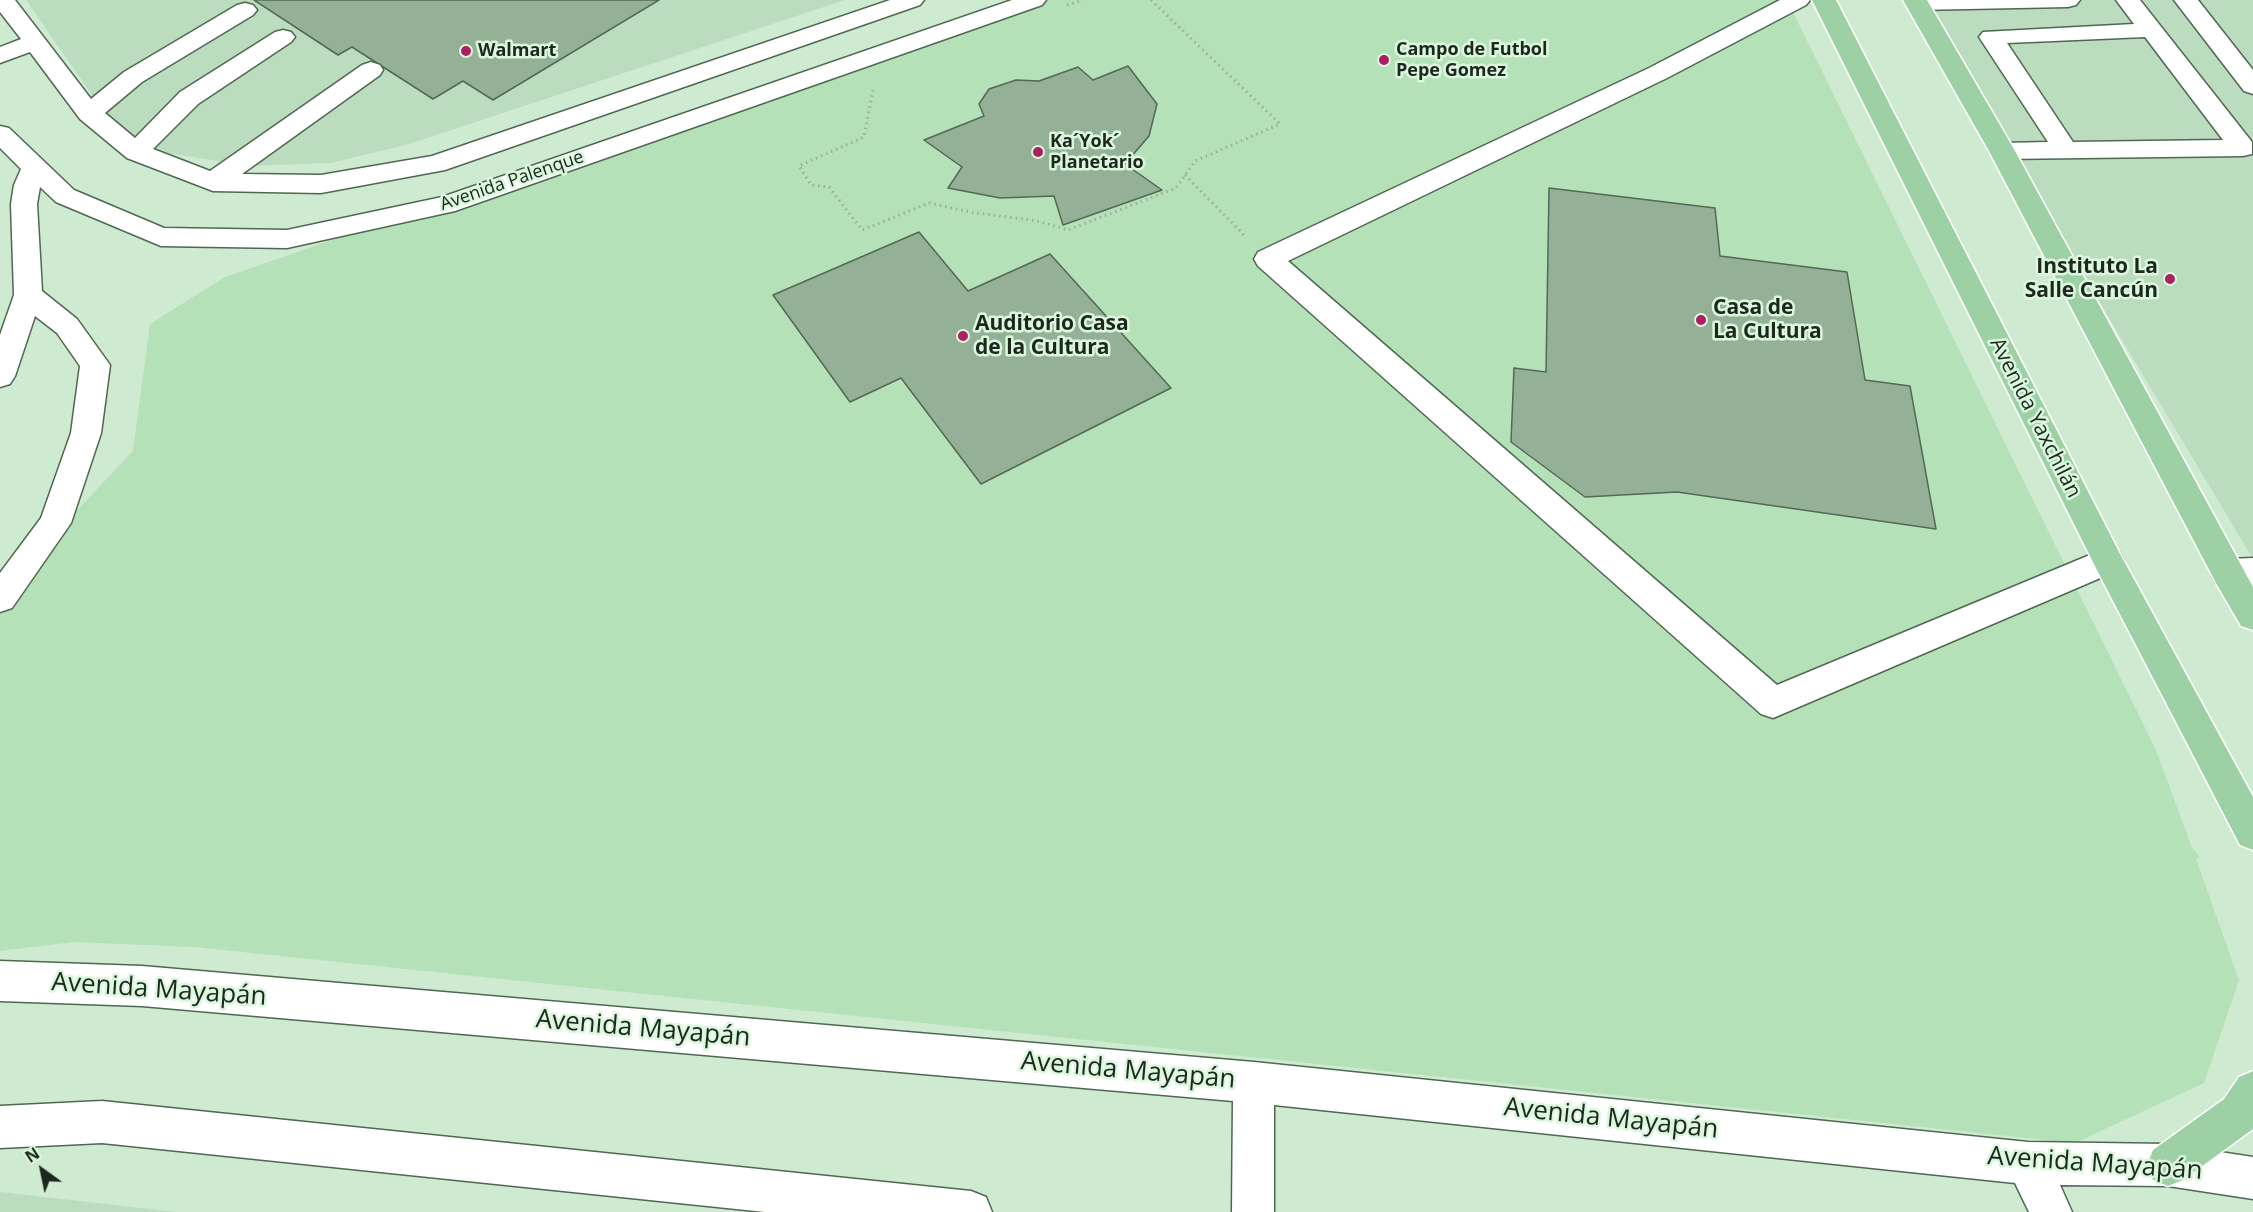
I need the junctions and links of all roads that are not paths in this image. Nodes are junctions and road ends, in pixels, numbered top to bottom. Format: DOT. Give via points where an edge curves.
graph roads {
  1 [pos="3,0"];
  2 [pos="912,0"];
  3 [pos="1034,0"];
  4 [pos="1798,0"];
  5 [pos="1824,0"];
  6 [pos="2068,0"];
  7 [pos="2128,0"];
  8 [pos="2186,0"];
  9 [pos="1916,2"];
  10 [pos="244,10"];
  11 [pos="833,27"];
  12 [pos="2151,30"];
  13 [pos="283,37"];
  14 [pos="35,42"];
  15 [pos="0,56"];
  16 [pos="862,60"];
  17 [pos="371,70"];
  18 [pos="2253,86"];
  19 [pos="89,113"];
  20 [pos="0,134"];
  21 [pos="2248,147"];
  22 [pos="2066,150"];
  23 [pos="2002,151"];
  24 [pos="136,152"];
  25 [pos="36,167"];
  26 [pos="213,182"];
  27 [pos="28,295"];
  28 [pos="0,376"];
  29 [pos="2108,561"];
  30 [pos="2240,573"];
  31 [pos="0,598"];
  32 [pos="2253,616"];
  33 [pos="2250,820"];
  34 [pos="0,981"];
  35 [pos="1254,1082"];
  36 [pos="2253,1091"];
  37 [pos="0,1127"];
  38 [pos="2028,1163"];
  39 [pos="2168,1165"];
  40 [pos="2253,1178"];
  41 [pos="971,1212"];
  42 [pos="1253,1212"];
  43 [pos="2051,1212"];
  1 -- 14 [label="street, Avenida Palenque"];
  2 -- 11 [label="street, Avenida Palenque"];
  3 -- 16 [label="street, Avenida Palenque"];
  4 -- 29 [label="street" via="1658,73 1268,260 1773,703"];
  5 -- 29 [label="main road, Avenida Yaxchilán"];
  6 -- 9 [label="street"];
  7 -- 12 [label="street"];
  8 -- 18 [label="street"];
  9 -- 23 [label="main road"];
  10 -- 19 [label="street" via="133,77"];
  11 -- 16 [label="street"];
  11 -- 26 [label="street, Avenida Palenque" via="436,164 321,184"];
  12 -- 21 [label="street"];
  12 -- 22 [label="street" via="1991,37"];
  13 -- 24 [label="street" via="189,98"];
  14 -- 15 [label="street"];
  14 -- 19 [label="street, Avenida Palenque"];
  16 -- 25 [label="street, Avenida Palenque" via="446,205 287,239 160,237 65,196"];
  17 -- 26 [label="street"];
  19 -- 24 [label="street, Avenida Palenque"];
  20 -- 25 [label="street, Avenida Palenque"];
  21 -- 22 [label="street"];
  22 -- 23 [label="street"];
  23 -- 30 [label="main road"];
  24 -- 26 [label="street, Avenida Palenque"];
  25 -- 27 [label="street" via="27,185 24,204"];
  27 -- 28 [label="street"];
  27 -- 31 [label="street" via="67,326 95,365 86,433 55,523"];
  29 -- 33 [label="main road, Avenida Yaxchilán"];
  30 -- 32 [label="main road"];
  34 -- 35 [label="street, Avenida Mayapán" via="142,986"];
  35 -- 38 [label="street, Avenida Mayapán"];
  35 -- 42 [label="street"];
  36 -- 39 [label="main road" via="2239,1114"];
  37 -- 41 [label="street" via="102,1122"];
  38 -- 39 [label="street, Avenida Mayapán"];
  38 -- 43 [label="street"];
  39 -- 40 [label="street, Avenida Mayapán"];
}
